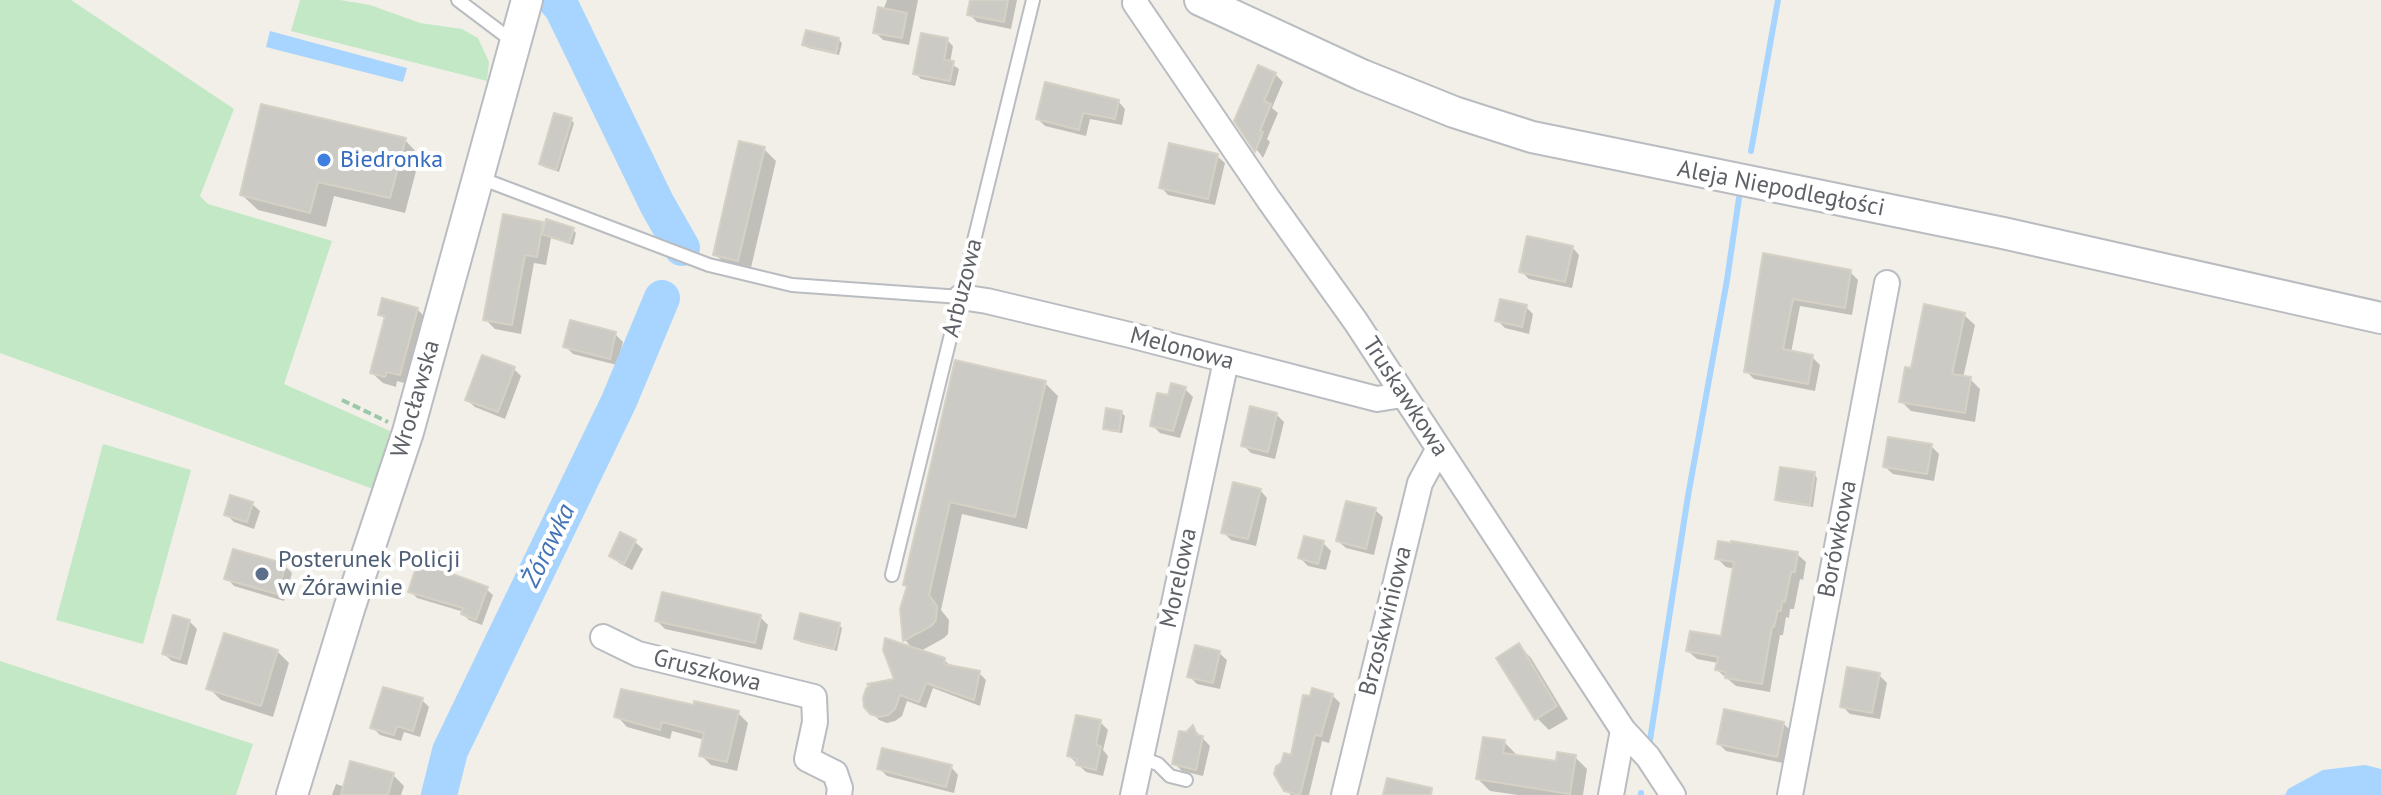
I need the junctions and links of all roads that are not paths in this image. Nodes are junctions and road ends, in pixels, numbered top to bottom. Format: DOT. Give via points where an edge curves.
graph roads {
  1 [pos="458,0"];
  2 [pos="527,0"];
  3 [pos="1033,0"];
  4 [pos="1136,0"];
  5 [pos="1200,0"];
  6 [pos="515,43"];
  7 [pos="477,177"];
  8 [pos="1887,283"];
  9 [pos="961,297"];
  10 [pos="2381,318"];
  11 [pos="1226,361"];
  12 [pos="1402,395"];
  13 [pos="1438,450"];
  14 [pos="892,575"];
  15 [pos="603,637"];
  16 [pos="1623,730"];
  17 [pos="1141,758"];
  18 [pos="1186,780"];
  19 [pos="1136,794"];
  20 [pos="292,795"];
  21 [pos="839,795"];
  22 [pos="1344,795"];
  23 [pos="1611,795"];
  24 [pos="1673,795"];
  25 [pos="1790,795"];
  1 -- 6 [label="lane"];
  2 -- 6 [label="street, Wrocławska"];
  3 -- 9 [label="lane, Arbuzowa"];
  4 -- 12 [label="street, Truskawkowa"];
  5 -- 10 [label="street, Aleja Niepodległości" via="1362,75 1532,137 2003,233"];
  6 -- 7 [label="street, Wrocławska"];
  7 -- 9 [label="lane" via="709,265 792,285"];
  7 -- 20 [label="street, Wrocławska" via="408,432"];
  8 -- 25 [label="street, Borówkowa"];
  9 -- 11 [label="street, Melonowa"];
  9 -- 14 [label="lane, Arbuzowa"];
  11 -- 12 [label="street, Melonowa" via="1377,399"];
  11 -- 17 [label="street, Morelowa"];
  12 -- 13 [label="street, Truskawkowa"];
  13 -- 16 [label="street, Truskawkowa"];
  13 -- 22 [label="street, Brzoskwiniowa" via="1420,483"];
  15 -- 21 [label="street, Gruszkowa" via="638,654 814,697 807,759 835,773"];
  16 -- 23 [label="street"];
  16 -- 24 [label="street, Truskawkowa"];
  17 -- 18 [label="lane"];
  17 -- 19 [label="street, Morelowa"];
}
